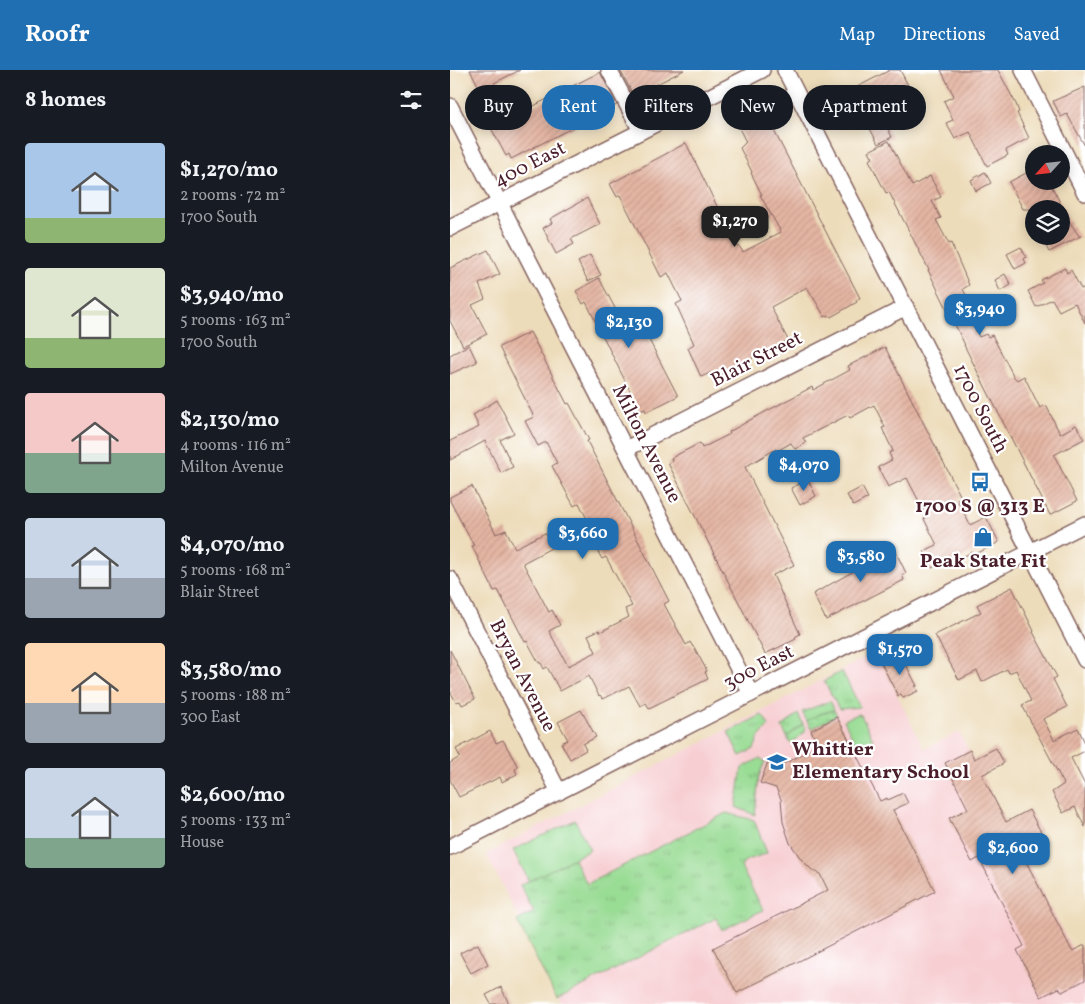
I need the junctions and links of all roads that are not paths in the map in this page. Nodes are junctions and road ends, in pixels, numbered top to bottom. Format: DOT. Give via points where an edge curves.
graph roads {
  1 [pos="609,70"];
  2 [pos="762,70"];
  3 [pos="785,70"];
  4 [pos="1023,70"];
  5 [pos="450,106"];
  6 [pos="641,131"];
  7 [pos="1085,193"];
  8 [pos="500,203"];
  9 [pos="450,228"];
  10 [pos="906,307"];
  11 [pos="626,449"];
  12 [pos="1085,524"];
  13 [pos="1030,552"];
  14 [pos="450,579"];
  15 [pos="1085,660"];
  16 [pos="751,694"];
  17 [pos="559,792"];
  18 [pos="450,847"];
  1 -- 6 [label="street"];
  2 -- 6 [label="street, 400 East"];
  3 -- 10 [label="street, 1700 South"];
  4 -- 7 [label="street"];
  5 -- 8 [label="street, Milton Avenue"];
  6 -- 8 [label="street, 400 East"];
  8 -- 9 [label="street, 400 East"];
  8 -- 11 [label="street, Milton Avenue"];
  10 -- 11 [label="street, Blair Street"];
  10 -- 13 [label="street, 1700 South"];
  11 -- 16 [label="street, Milton Avenue"];
  12 -- 13 [label="street, 300 East"];
  13 -- 15 [label="street, 1700 South"];
  13 -- 16 [label="street, 300 East"];
  14 -- 17 [label="street, Bryan Avenue"];
  16 -- 17 [label="street, 300 East"];
  17 -- 18 [label="street, 300 East"];
}
